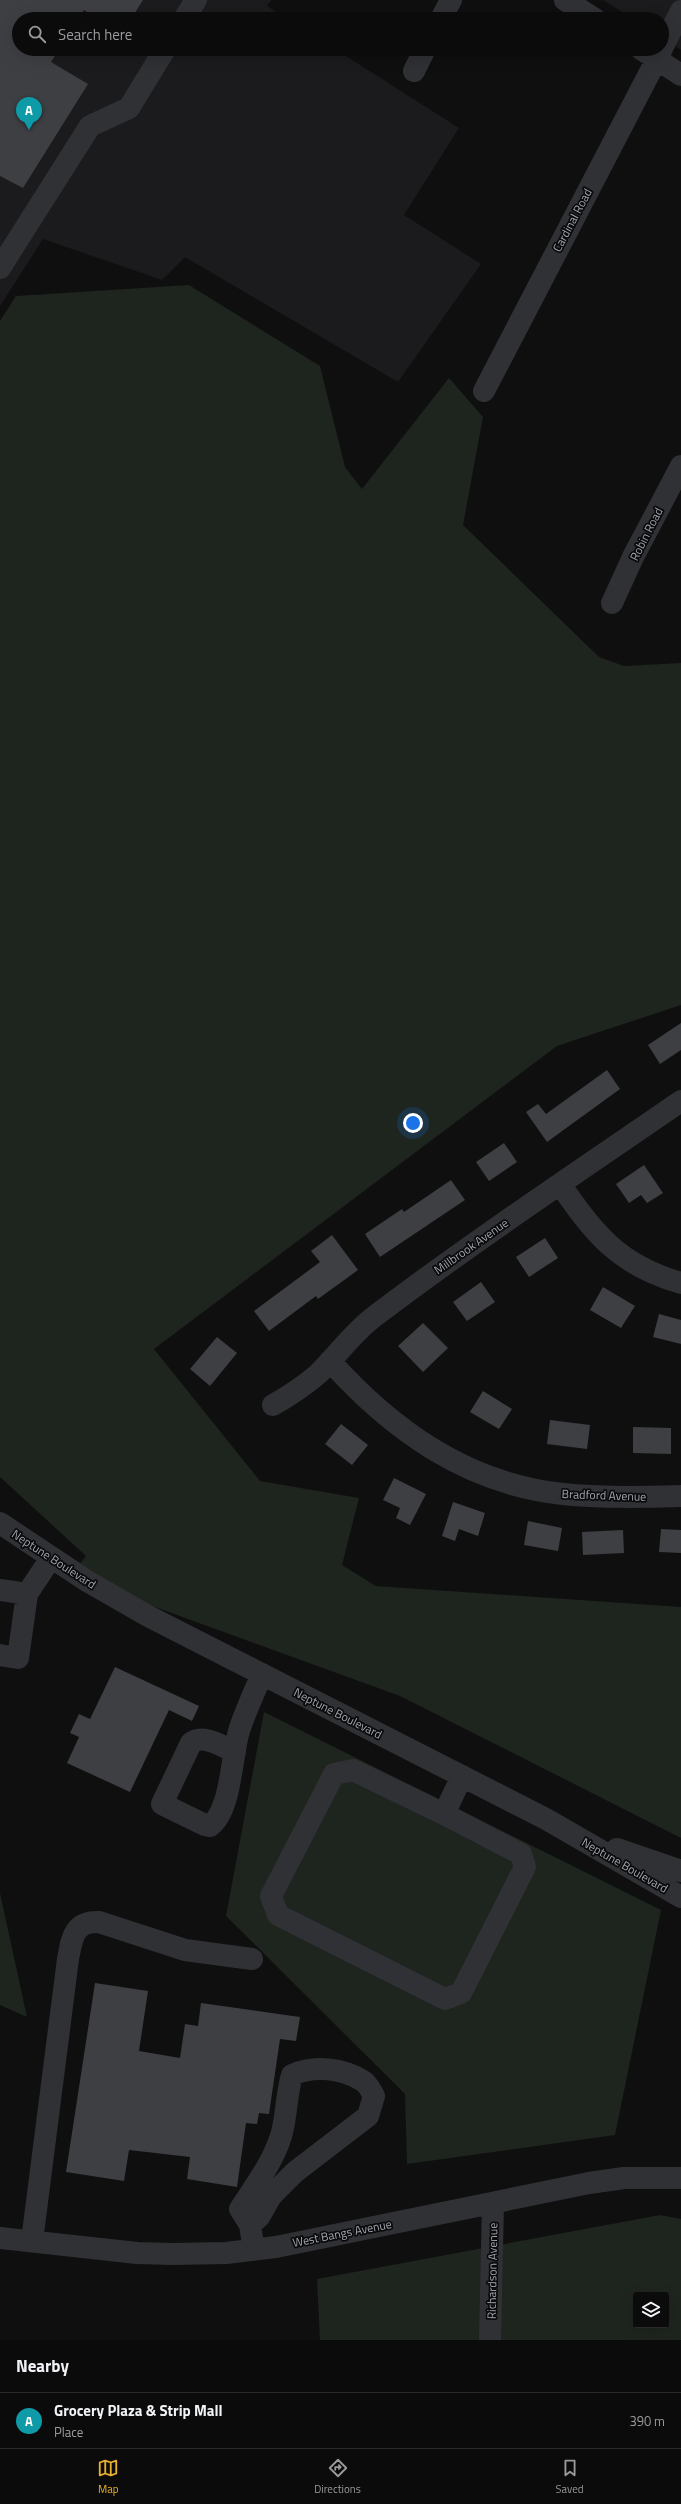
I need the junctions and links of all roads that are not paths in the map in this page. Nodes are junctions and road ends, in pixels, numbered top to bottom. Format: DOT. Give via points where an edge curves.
graph roads {
  1 [pos="196,0"];
  2 [pos="451,0"];
  3 [pos="565,0"];
  4 [pos="681,11"];
  5 [pos="188,12"];
  6 [pos="445,12"];
  7 [pos="584,12"];
  8 [pos="669,29"];
  9 [pos="162,56"];
  10 [pos="422,56"];
  11 [pos="652,56"];
  12 [pos="660,56"];
  13 [pos="414,71"];
  14 [pos="681,75"];
  15 [pos="0,268"];
  16 [pos="484,391"];
  17 [pos="681,466"];
  18 [pos="612,603"];
  19 [pos="681,1101"];
  20 [pos="560,1184"];
  21 [pos="681,1283"];
  22 [pos="330,1360"];
  23 [pos="273,1405"];
  24 [pos="681,1496"];
  25 [pos="0,1523"];
  26 [pos="51,1558"];
  27 [pos="0,1590"];
  28 [pos="27,1594"];
  29 [pos="0,1655"];
  30 [pos="262,1674"];
  31 [pos="235,1752"];
  32 [pos="462,1776"];
  33 [pos="444,1814"];
  34 [pos="574,1835"];
  35 [pos="681,1871"];
  36 [pos="681,1897"];
  37 [pos="252,1960"];
  38 [pos="681,2178"];
  39 [pos="494,2203"];
  40 [pos="250,2225"];
  41 [pos="0,2238"];
  42 [pos="32,2241"];
  43 [pos="254,2250"];
  44 [pos="490,2340"];
  1 -- 5 [label="street"];
  2 -- 6 [label="street"];
  3 -- 7 [label="street"];
  4 -- 8 [label="street, Cardinal Road"];
  9 -- 15 [label="street" via="129,108 90,126"];
  10 -- 13 [label="street"];
  11 -- 16 [label="street, Cardinal Road"];
  12 -- 14 [label="street"];
  17 -- 18 [label="street, Robin Road"];
  19 -- 20 [label="street, Millbrook Avenue"];
  20 -- 21 [label="street" via="588,1225 617,1252 653,1274"];
  20 -- 22 [label="street, Millbrook Avenue" via="353,1333"];
  22 -- 23 [label="street, Millbrook Avenue" via="297,1391"];
  22 -- 24 [label="street, Bradford Avenue" via="383,1415 402,1430 450,1459 486,1475 524,1487 561,1494 599,1497"];
  25 -- 26 [label="street, Neptune Boulevard"];
  26 -- 28 [label="street"];
  26 -- 30 [label="street, Neptune Boulevard" via="148,1616"];
  27 -- 28 [label="street"];
  28 -- 29 [label="street" via="18,1658"];
  30 -- 31 [label="street" via="239,1732"];
  30 -- 32 [label="street, Neptune Boulevard"];
  32 -- 33 [label="street"];
  32 -- 34 [label="street, Neptune Boulevard"];
  33 -- 33 [label="street" via="353,1770 334,1774 271,1896 278,1915 445,1999 461,1993 526,1867 521,1854"];
  34 -- 35 [label="street"];
  34 -- 36 [label="street, Neptune Boulevard"];
  37 -- 42 [label="street" via="185,1950 98,1922 88,1922 78,1927 72,1937 68,1959"];
  38 -- 39 [label="street, West Bangs Avenue" via="624,2178"];
  39 -- 43 [label="street, West Bangs Avenue"];
  39 -- 44 [label="street, Richardson Avenue"];
  40 -- 40 [label="street" via="260,2217 271,2196 295,2172 368,2116 374,2096 365,2081 338,2070 306,2069 292,2075 282,2134 276,2150 240,2209"];
  40 -- 43 [label="street"];
  41 -- 42 [label="street, West Bangs Avenue"];
  42 -- 43 [label="street, West Bangs Avenue" via="137,2253 226,2253"];
}
